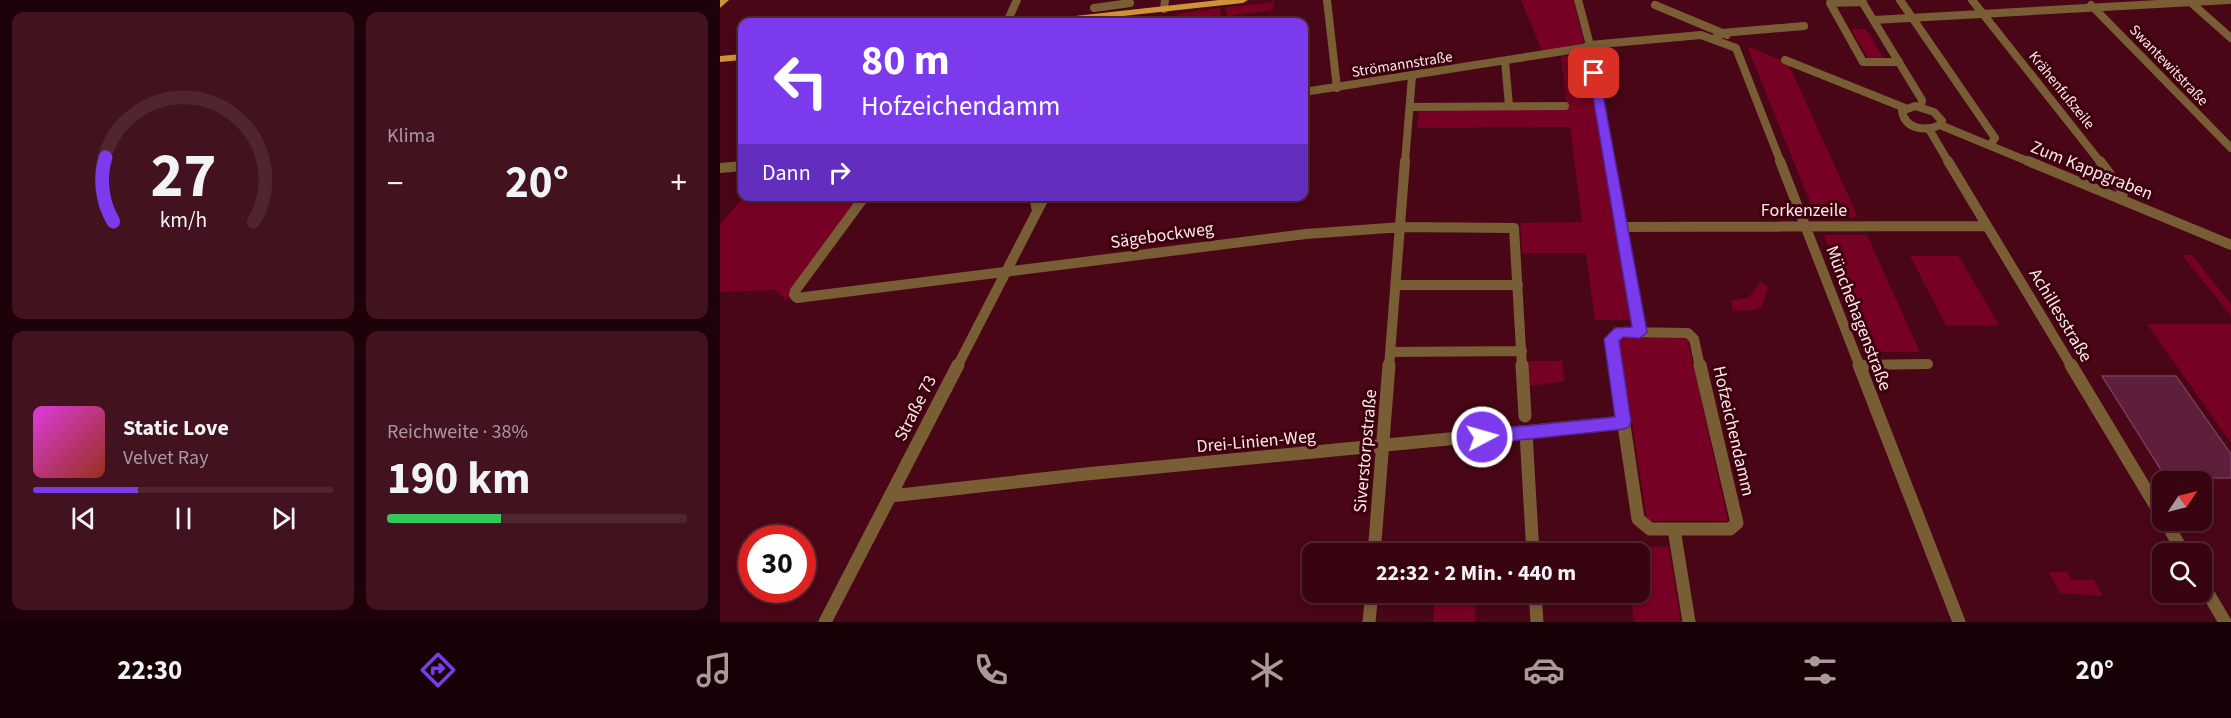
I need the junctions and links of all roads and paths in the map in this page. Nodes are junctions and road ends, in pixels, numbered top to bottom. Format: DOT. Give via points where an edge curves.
graph roads {
  1 [pos="724,0"];
  2 [pos="1017,0"];
  3 [pos="1243,0"];
  4 [pos="1327,0"];
  5 [pos="1578,0"];
  6 [pos="1900,0"];
  7 [pos="1972,0"];
  8 [pos="2087,0"];
  9 [pos="2229,0"];
  10 [pos="1862,1"];
  11 [pos="2189,1"];
  12 [pos="1203,2"];
  13 [pos="1130,3"];
  14 [pos="720,5"];
  15 [pos="1165,5"];
  16 [pos="1655,5"];
  17 [pos="2093,7"];
  18 [pos="1094,8"];
  19 [pos="1105,11"];
  20 [pos="1982,13"];
  21 [pos="1912,17"];
  22 [pos="1009,18"];
  23 [pos="1076,18"];
  24 [pos="1874,20"];
  25 [pos="1804,26"];
  26 [pos="1718,36"];
  27 [pos="2231,38"];
  28 [pos="1736,39"];
  29 [pos="1590,45"];
  30 [pos="738,57"];
  31 [pos="720,59"];
  32 [pos="1785,60"];
  33 [pos="1505,61"];
  34 [pos="1899,62"];
  35 [pos="1412,76"];
  36 [pos="1337,88"];
  37 [pos="1308,92"];
  38 [pos="1411,106"];
  39 [pos="1509,106"];
  40 [pos="1565,106"];
  41 [pos="1921,107"];
  42 [pos="1905,108"];
  43 [pos="1940,125"];
  44 [pos="1929,129"];
  45 [pos="1990,145"];
  46 [pos="2231,148"];
  47 [pos="738,166"];
  48 [pos="720,168"];
  49 [pos="2122,200"];
  50 [pos="861,201"];
  51 [pos="1035,201"];
  52 [pos="1042,201"];
  53 [pos="1037,211"];
  54 [pos="1987,226"];
  55 [pos="1402,227"];
  56 [pos="1621,227"];
  57 [pos="1806,227"];
  58 [pos="2231,245"];
  59 [pos="1006,271"];
  60 [pos="1396,285"];
  61 [pos="1518,285"];
  62 [pos="1640,332"];
  63 [pos="1522,351"];
  64 [pos="1392,352"];
  65 [pos="1928,364"];
  66 [pos="1859,365"];
  67 [pos="1525,416"];
  68 [pos="1624,422"];
  69 [pos="1526,433"];
  70 [pos="1383,447"];
  71 [pos="891,496"];
  72 [pos="2152,499"];
  73 [pos="1674,529"];
  74 [pos="1375,543"];
  75 [pos="1532,543"];
  76 [pos="2212,600"];
  77 [pos="1371,603"];
  78 [pos="1536,603"];
  79 [pos="825,622"];
  80 [pos="1369,622"];
  81 [pos="1537,622"];
  82 [pos="1689,622"];
  83 [pos="1959,622"];
  84 [pos="2225,622"];
  1 -- 14 [label="main road"];
  2 -- 22 [label="street"];
  3 -- 12 [label="main road"];
  4 -- 36 [label="street"];
  5 -- 29 [label="street"];
  6 -- 21 [label="street"];
  7 -- 20 [label="street, Krähenfußzeile"];
  8 -- 17 [label="street, Swantewitstraße"];
  9 -- 11 [label="street"];
  10 -- 24 [label="street"];
  10 -- 34 [label="street" via="1830,3 1863,62"];
  11 -- 17 [label="street"];
  11 -- 27 [label="street"];
  12 -- 15 [label="main road"];
  13 -- 19 [label="street"];
  15 -- 19 [label="main road"];
  16 -- 26 [label="street"];
  17 -- 20 [label="street"];
  17 -- 46 [label="street, Swantewitstraße"];
  18 -- 19 [label="street"];
  19 -- 23 [label="main road"];
  20 -- 21 [label="street"];
  20 -- 49 [label="street, Krähenfußzeile" via="2124,192"];
  21 -- 24 [label="street"];
  21 -- 45 [label="street" via="1995,138"];
  24 -- 34 [label="street"];
  25 -- 26 [label="street, Strömannstraße"];
  26 -- 28 [label="street"];
  26 -- 29 [label="street, Strömannstraße"];
  26 -- 57 [label="street, Münchehagenstraße" via="1736,48"];
  29 -- 33 [label="street, Strömannstraße"];
  29 -- 56 [label="street"];
  30 -- 31 [label="main road"];
  32 -- 42 [label="street"];
  33 -- 35 [label="street, Strömannstraße"];
  33 -- 39 [label="street"];
  34 -- 41 [label="street" via="1922,100"];
  35 -- 36 [label="street, Strömannstraße"];
  35 -- 38 [label="street, Siverstorpstraße"];
  36 -- 37 [label="street, Strömannstraße"];
  38 -- 39 [label="street"];
  38 -- 55 [label="street, Siverstorpstraße"];
  39 -- 40 [label="street"];
  41 -- 42 [label="street"];
  41 -- 43 [label="street" via="1940,116"];
  42 -- 44 [label="street" via="1901,115 1907,123"];
  43 -- 44 [label="street"];
  43 -- 45 [label="street, Zum Kappgraben"];
  44 -- 54 [label="street, Achillesstraße"];
  45 -- 49 [label="street, Zum Kappgraben"];
  47 -- 48 [label="street"];
  49 -- 58 [label="street, Zum Kappgraben"];
  50 -- 59 [label="street, Sägebockweg" via="795,291 797,298"];
  51 -- 53 [label="street"];
  52 -- 53 [label="street, Straße 73"];
  53 -- 59 [label="street, Straße 73"];
  54 -- 57 [label="street, Forkenzeile"];
  54 -- 72 [label="street, Achillesstraße"];
  55 -- 59 [label="street, Sägebockweg" via="1306,234"];
  55 -- 60 [label="street, Siverstorpstraße"];
  55 -- 61 [label="street, Sägebockweg" via="1514,228"];
  56 -- 57 [label="street, Forkenzeile"];
  56 -- 62 [label="street"];
  57 -- 66 [label="street, Münchehagenstraße"];
  59 -- 71 [label="street, Straße 73"];
  60 -- 61 [label="street"];
  60 -- 64 [label="street, Siverstorpstraße"];
  61 -- 63 [label="street"];
  62 -- 68 [label="street, Hofzeichendamm" via="1620,332 1611,339"];
  62 -- 73 [label="street, Hofzeichendamm" via="1688,333 1694,339 1737,523 1730,530"];
  63 -- 64 [label="street"];
  63 -- 67 [label="street"];
  64 -- 70 [label="street, Siverstorpstraße"];
  65 -- 66 [label="street"];
  66 -- 83 [label="street, Münchehagenstraße"];
  68 -- 69 [label="street, Drei-Linien-Weg"];
  68 -- 73 [label="street, Hofzeichendamm" via="1638,519 1650,529"];
  69 -- 70 [label="street, Drei-Linien-Weg"];
  69 -- 75 [label="street"];
  70 -- 71 [label="street, Drei-Linien-Weg"];
  70 -- 74 [label="street, Siverstorpstraße"];
  71 -- 79 [label="street, Straße 73"];
  73 -- 82 [label="street"];
  76 -- 84 [label="street"];
  77 -- 80 [label="street"];
  78 -- 81 [label="street"];
}
